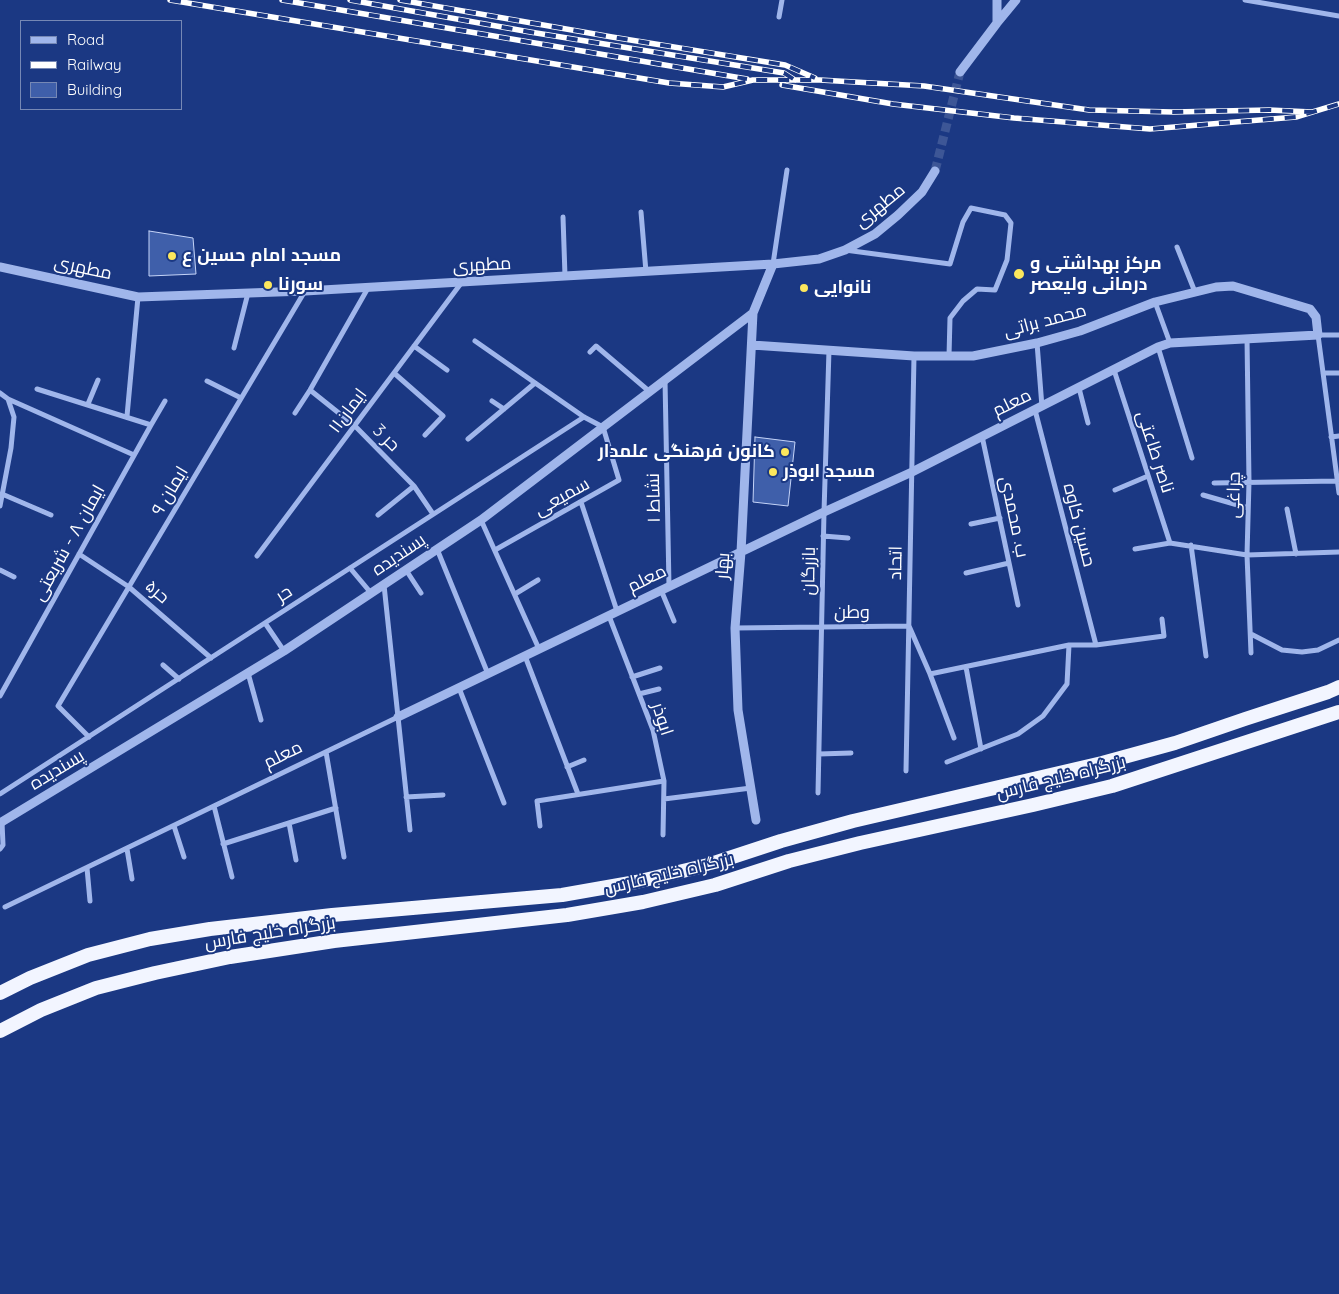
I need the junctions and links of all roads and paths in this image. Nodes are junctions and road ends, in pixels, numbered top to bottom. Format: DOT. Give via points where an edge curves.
graph roads {
  1 [pos="782,0"];
  2 [pos="997,0"];
  3 [pos="1016,0"];
  4 [pos="1245,0"];
  5 [pos="1339,16"];
  6 [pos="779,17"];
  7 [pos="997,22"];
  8 [pos="960,72"];
  9 [pos="787,170"];
  10 [pos="935,171"];
  11 [pos="641,212"];
  12 [pos="563,217"];
  13 [pos="1177,247"];
  14 [pos="845,250"];
  15 [pos="773,264"];
  16 [pos="0,267"];
  17 [pos="646,272"];
  18 [pos="565,276"];
  19 [pos="462,282"];
  20 [pos="369,287"];
  21 [pos="305,291"];
  22 [pos="1196,292"];
  23 [pos="248,293"];
  24 [pos="138,297"];
  25 [pos="1155,302"];
  26 [pos="753,313"];
  27 [pos="1318,335"];
  28 [pos="1339,335"];
  29 [pos="1247,338"];
  30 [pos="475,341"];
  31 [pos="1037,343"];
  32 [pos="1170,343"];
  33 [pos="752,344"];
  34 [pos="414,346"];
  35 [pos="234,348"];
  36 [pos="1158,348"];
  37 [pos="829,350"];
  38 [pos="590,352"];
  39 [pos="914,356"];
  40 [pos="949,356"];
  41 [pos="447,370"];
  42 [pos="1114,370"];
  43 [pos="394,373"];
  44 [pos="1323,373"];
  45 [pos="1339,373"];
  46 [pos="98,380"];
  47 [pos="665,380"];
  48 [pos="207,381"];
  49 [pos="535,383"];
  50 [pos="1079,388"];
  51 [pos="37,389"];
  52 [pos="310,390"];
  53 [pos="650,392"];
  54 [pos="0,393"];
  55 [pos="241,398"];
  56 [pos="8,399"];
  57 [pos="166,401"];
  58 [pos="492,401"];
  59 [pos="88,404"];
  60 [pos="504,409"];
  61 [pos="1038,409"];
  62 [pos="295,413"];
  63 [pos="127,416"];
  64 [pos="584,417"];
  65 [pos="1088,423"];
  66 [pos="151,425"];
  67 [pos="354,426"];
  68 [pos="603,428"];
  69 [pos="425,435"];
  70 [pos="982,436"];
  71 [pos="1331,436"];
  72 [pos="1339,436"];
  73 [pos="468,438"];
  74 [pos="134,455"];
  75 [pos="1192,458"];
  76 [pos="912,472"];
  77 [pos="1148,476"];
  78 [pos="1338,481"];
  79 [pos="1248,482"];
  80 [pos="1214,483"];
  81 [pos="414,486"];
  82 [pos="1115,490"];
  83 [pos="1339,491"];
  84 [pos="2,494"];
  85 [pos="1203,495"];
  86 [pos="581,502"];
  87 [pos="0,506"];
  88 [pos="1248,508"];
  89 [pos="1287,509"];
  90 [pos="824,512"];
  91 [pos="433,514"];
  92 [pos="51,515"];
  93 [pos="378,515"];
  94 [pos="1000,518"];
  95 [pos="481,520"];
  96 [pos="972,524"];
  97 [pos="823,536"];
  98 [pos="848,538"];
  99 [pos="1170,543"];
  100 [pos="1191,545"];
  101 [pos="437,549"];
  102 [pos="1135,549"];
  103 [pos="495,550"];
  104 [pos="741,552"];
  105 [pos="1339,552"];
  106 [pos="79,554"];
  107 [pos="1296,554"];
  108 [pos="1247,555"];
  109 [pos="257,556"];
  110 [pos="1009,563"];
  111 [pos="350,568"];
  112 [pos="0,570"];
  113 [pos="406,570"];
  114 [pos="966,573"];
  115 [pos="14,577"];
  116 [pos="538,580"];
  117 [pos="384,585"];
  118 [pos="129,587"];
  119 [pos="665,588"];
  120 [pos="371,593"];
  121 [pos="421,593"];
  122 [pos="515,594"];
  123 [pos="1018,605"];
  124 [pos="617,611"];
  125 [pos="608,616"];
  126 [pos="1162,619"];
  127 [pos="674,621"];
  128 [pos="265,623"];
  129 [pos="822,626"];
  130 [pos="909,626"];
  131 [pos="736,628"];
  132 [pos="1250,634"];
  133 [pos="1339,640"];
  134 [pos="1069,646"];
  135 [pos="1096,646"];
  136 [pos="539,649"];
  137 [pos="284,651"];
  138 [pos="1251,653"];
  139 [pos="525,656"];
  140 [pos="1206,656"];
  141 [pos="211,658"];
  142 [pos="163,665"];
  143 [pos="966,667"];
  144 [pos="660,668"];
  145 [pos="248,673"];
  146 [pos="488,674"];
  147 [pos="930,674"];
  148 [pos="632,677"];
  149 [pos="179,679"];
  150 [pos="1339,687"];
  151 [pos="459,688"];
  152 [pos="658,689"];
  153 [pos="639,694"];
  154 [pos="0,696"];
  155 [pos="1339,712"];
  156 [pos="398,717"];
  157 [pos="261,720"];
  158 [pos="89,737"];
  159 [pos="954,738"];
  160 [pos="981,749"];
  161 [pos="326,752"];
  162 [pos="852,753"];
  163 [pos="819,754"];
  164 [pos="584,760"];
  165 [pos="947,762"];
  166 [pos="567,767"];
  167 [pos="906,771"];
  168 [pos="664,781"];
  169 [pos="751,788"];
  170 [pos="818,793"];
  171 [pos="0,794"];
  172 [pos="578,794"];
  173 [pos="443,795"];
  174 [pos="406,797"];
  175 [pos="664,799"];
  176 [pos="504,803"];
  177 [pos="214,806"];
  178 [pos="336,808"];
  179 [pos="756,820"];
  180 [pos="1,823"];
  181 [pos="289,823"];
  182 [pos="174,826"];
  183 [pos="540,826"];
  184 [pos="410,830"];
  185 [pos="663,835"];
  186 [pos="223,844"];
  187 [pos="0,849"];
  188 [pos="127,849"];
  189 [pos="184,857"];
  190 [pos="344,857"];
  191 [pos="296,860"];
  192 [pos="87,868"];
  193 [pos="232,876"];
  194 [pos="132,879"];
  195 [pos="90,901"];
  196 [pos="5,908"];
  197 [pos="0,993"];
  198 [pos="0,1031"];
  1 -- 6 [label="street"];
  2 -- 7 [label="street"];
  3 -- 7 [label="street"];
  4 -- 5 [label="street"];
  7 -- 8 [label="street"];
  9 -- 15 [label="street"];
  10 -- 14 [label="street, مطهری" via="922,192 898,215 875,234"];
  11 -- 17 [label="street"];
  12 -- 18 [label="street"];
  13 -- 22 [label="street"];
  14 -- 15 [label="street, مطهری" via="819,259"];
  14 -- 40 [label="street" via="950,264 963,222 971,208 1005,215 1011,223 1007,260 995,290 978,289 950,318"];
  15 -- 17 [label="street, مطهری"];
  15 -- 26 [label="street"];
  16 -- 24 [label="street, مطهری"];
  17 -- 18 [label="street, مطهری"];
  18 -- 19 [label="street, مطهری"];
  19 -- 20 [label="street, مطهری"];
  19 -- 34 [label="street, ایمان۱۱"];
  20 -- 21 [label="street, مطهری"];
  20 -- 52 [label="street"];
  21 -- 23 [label="street, مطهری"];
  21 -- 55 [label="street, ایمان ۹"];
  22 -- 25 [label="street, محمد براتی"];
  22 -- 27 [label="street, محمد براتی" via="1233,286 1310,309 1316,317"];
  23 -- 24 [label="street, مطهری"];
  23 -- 35 [label="street"];
  24 -- 63 [label="street"];
  25 -- 31 [label="street, محمد براتی" via="1080,331"];
  25 -- 32 [label="street"];
  26 -- 33 [label="street, بهار"];
  26 -- 47 [label="street, پسندیده"];
  27 -- 28 [label="street"];
  27 -- 29 [label="street, معلم"];
  27 -- 44 [label="street"];
  29 -- 32 [label="street, معلم"];
  29 -- 79 [label="street, چراغی"];
  30 -- 49 [label="street"];
  31 -- 40 [label="street, محمد براتی" via="973,356"];
  31 -- 61 [label="street, حسین کاوه"];
  32 -- 36 [label="street, معلم"];
  33 -- 37 [label="street, محمد براتی"];
  33 -- 104 [label="street, بهار"];
  34 -- 41 [label="street"];
  34 -- 43 [label="street, ایمان۱۱"];
  36 -- 42 [label="street, معلم"];
  36 -- 75 [label="street"];
  37 -- 39 [label="street, محمد براتی"];
  37 -- 90 [label="street, بازرگان"];
  38 -- 53 [label="street" via="596,346"];
  39 -- 40 [label="street, محمد براتی"];
  39 -- 76 [label="street, اتحاد"];
  42 -- 50 [label="street, معلم"];
  42 -- 77 [label="street, ناصر طاعتی"];
  43 -- 67 [label="street, ایمان۱۱"];
  43 -- 69 [label="street" via="443,416"];
  44 -- 45 [label="street"];
  44 -- 71 [label="street"];
  46 -- 59 [label="street"];
  47 -- 53 [label="street, پسندیده"];
  47 -- 119 [label="street, نشاط ۱"];
  48 -- 55 [label="street"];
  49 -- 60 [label="street"];
  49 -- 64 [label="street"];
  50 -- 61 [label="street, معلم"];
  50 -- 65 [label="street"];
  51 -- 59 [label="street"];
  52 -- 62 [label="street"];
  52 -- 67 [label="street, حر 3"];
  53 -- 68 [label="street, پسندیده"];
  54 -- 56 [label="street"];
  55 -- 118 [label="street, ایمان ۹"];
  56 -- 74 [label="street"];
  56 -- 84 [label="street" via="14,417"];
  57 -- 66 [label="street, ایمان ۸ - شریعتی"];
  58 -- 60 [label="street"];
  59 -- 63 [label="street"];
  60 -- 73 [label="street"];
  61 -- 70 [label="street, معلم"];
  61 -- 135 [label="street, حسین کاوه"];
  63 -- 66 [label="street"];
  64 -- 68 [label="street"];
  64 -- 91 [label="street, حر"];
  66 -- 74 [label="street, ایمان ۸ - شریعتی"];
  67 -- 81 [label="street, حر 3"];
  67 -- 109 [label="street, ایمان۱۱"];
  68 -- 86 [label="street, سمیعی" via="620,480"];
  68 -- 95 [label="street, پسندیده"];
  70 -- 76 [label="street, معلم"];
  70 -- 94 [label="street, ب. محمدی"];
  71 -- 72 [label="street"];
  71 -- 78 [label="street"];
  74 -- 106 [label="street, ایمان ۸ - شریعتی"];
  76 -- 90 [label="street, معلم"];
  76 -- 130 [label="street, اتحاد"];
  77 -- 82 [label="street"];
  77 -- 99 [label="street, ناصر طاعتی"];
  78 -- 79 [label="street"];
  78 -- 83 [label="street"];
  79 -- 80 [label="street"];
  79 -- 88 [label="street, چراغی"];
  81 -- 91 [label="street, حر 3"];
  81 -- 93 [label="street"];
  84 -- 87 [label="street"];
  84 -- 92 [label="street"];
  85 -- 88 [label="street"];
  86 -- 103 [label="street, سمیعی"];
  86 -- 124 [label="street"];
  88 -- 108 [label="street, چراغی"];
  89 -- 107 [label="street"];
  90 -- 97 [label="street, بازرگان"];
  90 -- 104 [label="street, معلم"];
  91 -- 111 [label="street, حر"];
  94 -- 96 [label="street"];
  94 -- 110 [label="street, ب. محمدی"];
  95 -- 101 [label="street, پسندیده"];
  95 -- 103 [label="street"];
  97 -- 98 [label="street"];
  97 -- 129 [label="street, بازرگان"];
  99 -- 100 [label="street"];
  99 -- 102 [label="street"];
  100 -- 108 [label="street"];
  100 -- 140 [label="street"];
  101 -- 113 [label="street, پسندیده"];
  101 -- 146 [label="street"];
  103 -- 122 [label="street"];
  104 -- 119 [label="street, معلم"];
  104 -- 131 [label="street, بهار"];
  105 -- 107 [label="street"];
  106 -- 118 [label="street, حر۵"];
  106 -- 154 [label="street, ایمان ۸ - شریعتی"];
  107 -- 108 [label="street"];
  108 -- 132 [label="street, چراغی"];
  110 -- 114 [label="street"];
  110 -- 123 [label="street, ب. محمدی"];
  111 -- 120 [label="street"];
  111 -- 128 [label="street, حر"];
  112 -- 115 [label="street"];
  113 -- 117 [label="street, پسندیده"];
  113 -- 121 [label="street"];
  116 -- 122 [label="street"];
  117 -- 120 [label="street, پسندیده"];
  117 -- 156 [label="street"];
  118 -- 141 [label="street, حر۵"];
  118 -- 158 [label="street, ایمان ۹" via="58,706"];
  119 -- 124 [label="street, معلم"];
  119 -- 127 [label="street"];
  120 -- 137 [label="street, پسندیده"];
  122 -- 136 [label="street"];
  124 -- 125 [label="street, معلم"];
  125 -- 136 [label="street, معلم"];
  125 -- 148 [label="street, ابوذر"];
  126 -- 135 [label="street" via="1164,636"];
  128 -- 137 [label="street"];
  128 -- 141 [label="street, حر"];
  129 -- 130 [label="street, وطن"];
  129 -- 131 [label="street, وطن"];
  129 -- 163 [label="street, بازرگان"];
  130 -- 147 [label="street"];
  130 -- 167 [label="street, اتحاد"];
  131 -- 169 [label="street, بهار" via="738,710"];
  132 -- 133 [label="street" via="1282,650 1302,652 1318,650"];
  132 -- 138 [label="street, چراغی"];
  134 -- 135 [label="street"];
  134 -- 143 [label="street"];
  134 -- 160 [label="street" via="1067,684 1042,716 1018,734"];
  136 -- 139 [label="street, معلم"];
  137 -- 145 [label="street, پسندیده"];
  139 -- 146 [label="street, معلم"];
  139 -- 166 [label="street"];
  141 -- 149 [label="street, حر"];
  142 -- 149 [label="street"];
  143 -- 147 [label="street"];
  143 -- 160 [label="street"];
  144 -- 148 [label="street"];
  145 -- 157 [label="street"];
  145 -- 180 [label="street, پسندیده"];
  146 -- 151 [label="street, معلم"];
  147 -- 159 [label="street"];
  148 -- 153 [label="street, ابوذر"];
  149 -- 158 [label="street, حر"];
  150 -- 197 [label="highway, بزرگراه خلیج فارس" via="1130,756 853,822 708,865 636,882 562,895 332,915 150,939 88,955"];
  151 -- 156 [label="street, معلم"];
  151 -- 176 [label="street"];
  152 -- 153 [label="street"];
  153 -- 168 [label="street, ابوذر" via="653,730"];
  155 -- 198 [label="highway, بزرگراه خلیج فارس" via="1112,786 860,843 715,885 567,916 334,941 183,967 96,988"];
  156 -- 161 [label="street, معلم"];
  156 -- 174 [label="street"];
  158 -- 171 [label="street, حر"];
  160 -- 165 [label="street"];
  161 -- 177 [label="street, معلم"];
  161 -- 178 [label="street"];
  162 -- 163 [label="street"];
  163 -- 170 [label="street, بازرگان"];
  164 -- 166 [label="street"];
  166 -- 172 [label="street"];
  168 -- 172 [label="street"];
  168 -- 175 [label="street, ابوذر"];
  169 -- 175 [label="street"];
  169 -- 179 [label="street, بهار"];
  172 -- 183 [label="street" via="537,801"];
  173 -- 174 [label="street"];
  174 -- 184 [label="street"];
  175 -- 185 [label="street, ابوذر"];
  177 -- 182 [label="street, معلم"];
  177 -- 186 [label="street"];
  178 -- 181 [label="street"];
  178 -- 190 [label="street"];
  180 -- 187 [label="street" via="3,845"];
  181 -- 186 [label="street"];
  181 -- 191 [label="street"];
  182 -- 188 [label="street, معلم"];
  182 -- 189 [label="street"];
  186 -- 193 [label="street"];
  188 -- 192 [label="street, معلم"];
  188 -- 194 [label="street"];
  192 -- 195 [label="street"];
  192 -- 196 [label="street, معلم"];
}
